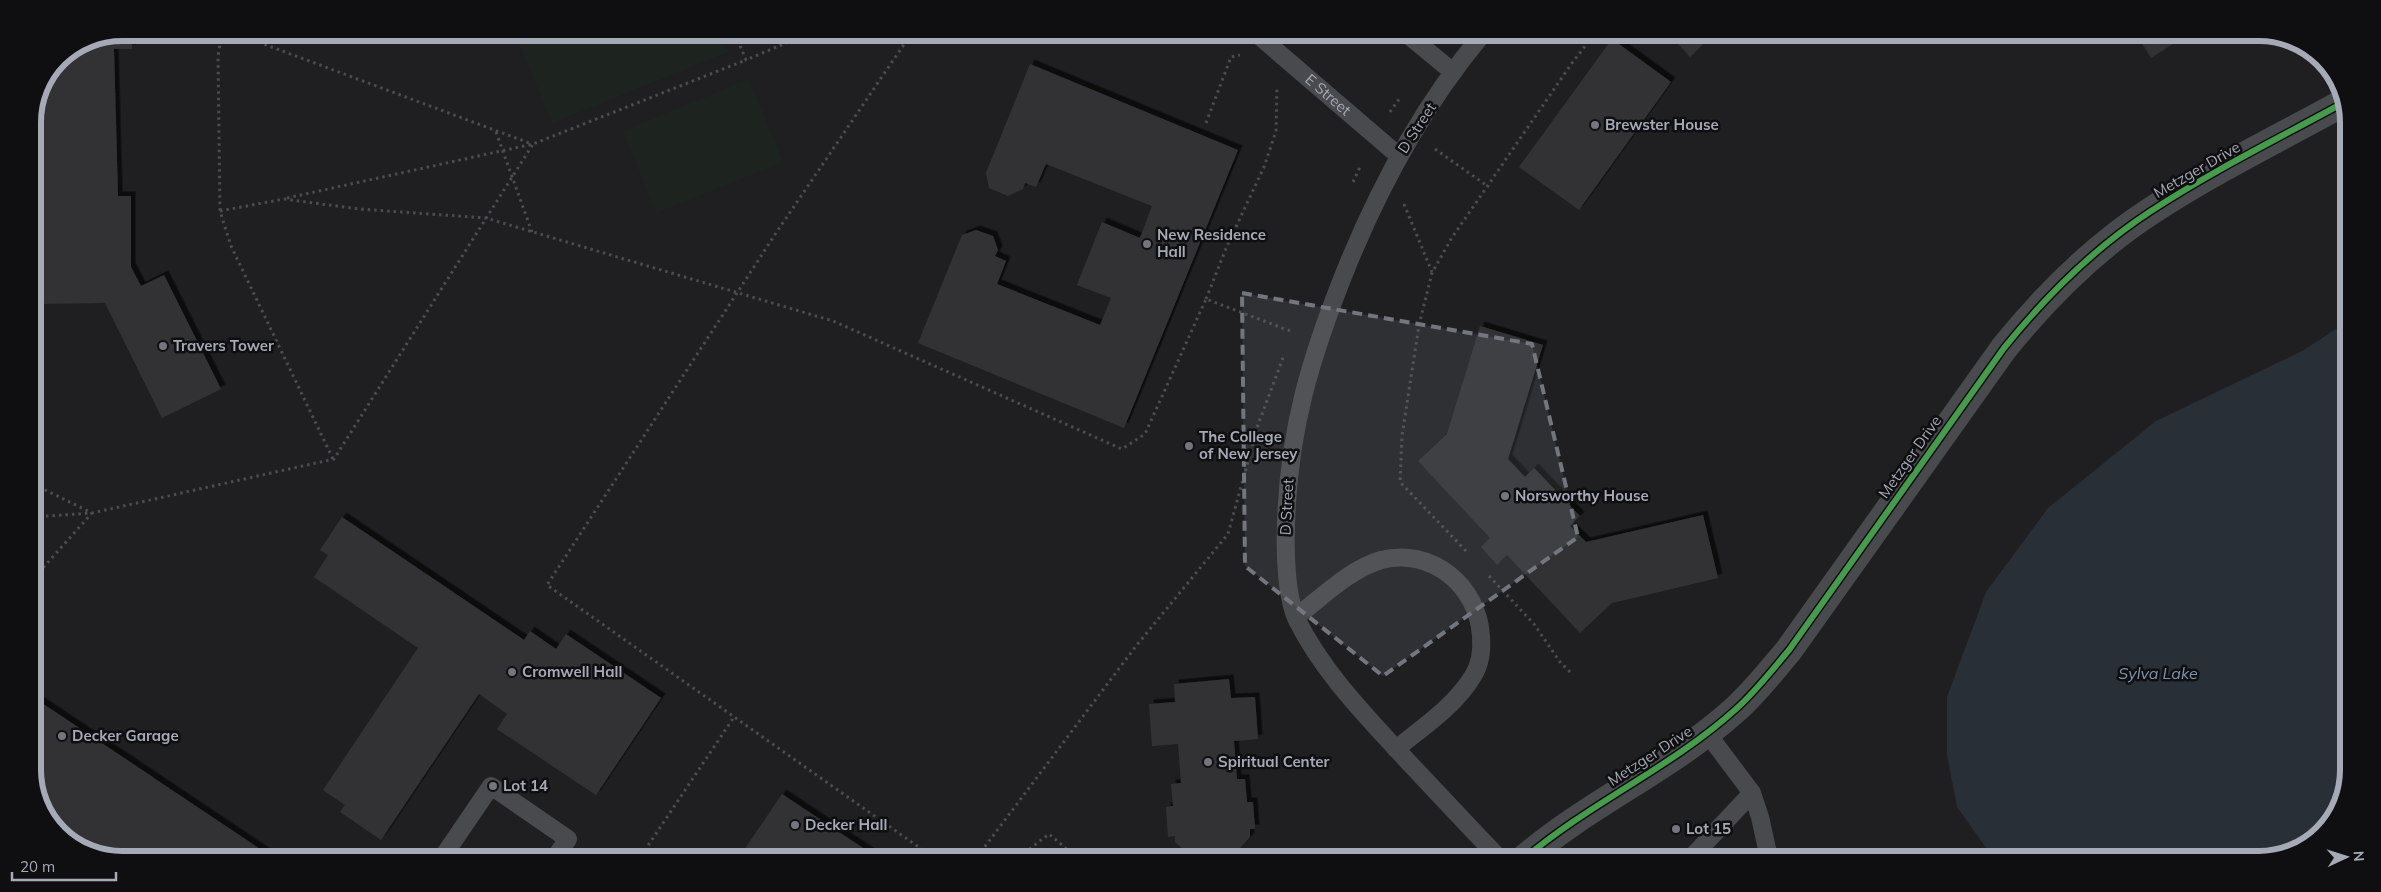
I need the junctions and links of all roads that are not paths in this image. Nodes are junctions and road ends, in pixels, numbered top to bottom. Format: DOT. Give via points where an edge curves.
graph roads {
  1 [pos="1265,41"];
  2 [pos="1415,41"];
  3 [pos="1477,41"];
  4 [pos="1453,72"];
  5 [pos="2338,106"];
  6 [pos="1399,156"];
  7 [pos="1296,617"];
  8 [pos="1707,733"];
  9 [pos="1396,749"];
  10 [pos="1752,793"];
  11 [pos="447,851"];
  12 [pos="560,851"];
  13 [pos="1492,851"];
  14 [pos="1534,851"];
  15 [pos="1698,851"];
  16 [pos="1768,851"];
  1 -- 6 [label="lane, E Street"];
  2 -- 4 [label="lane"];
  3 -- 4 [label="lane, D Street"];
  4 -- 6 [label="lane, D Street"];
  5 -- 8 [label="street, Metzger Drive" via="2199,181 2150,212 2070,275 2034,311 2004,348 1789,650 1736,709"];
  6 -- 7 [label="lane, D Street" via="1366,221 1319,340 1302,393 1286,491 1288,578"];
  7 -- 9 [label="lane, D Street" via="1332,676"];
  7 -- 9 [label="lane" via="1357,571 1381,560 1407,558 1432,564 1454,577 1471,597 1480,621 1482,648 1474,675 1458,697"];
  8 -- 10 [label="lane"];
  8 -- 14 [label="street, Metzger Drive" via="1582,814"];
  9 -- 13 [label="lane, D Street"];
  10 -- 15 [label="lane"];
  10 -- 16 [label="lane"];
  11 -- 12 [label="lane" via="491,786 568,839"];
}
